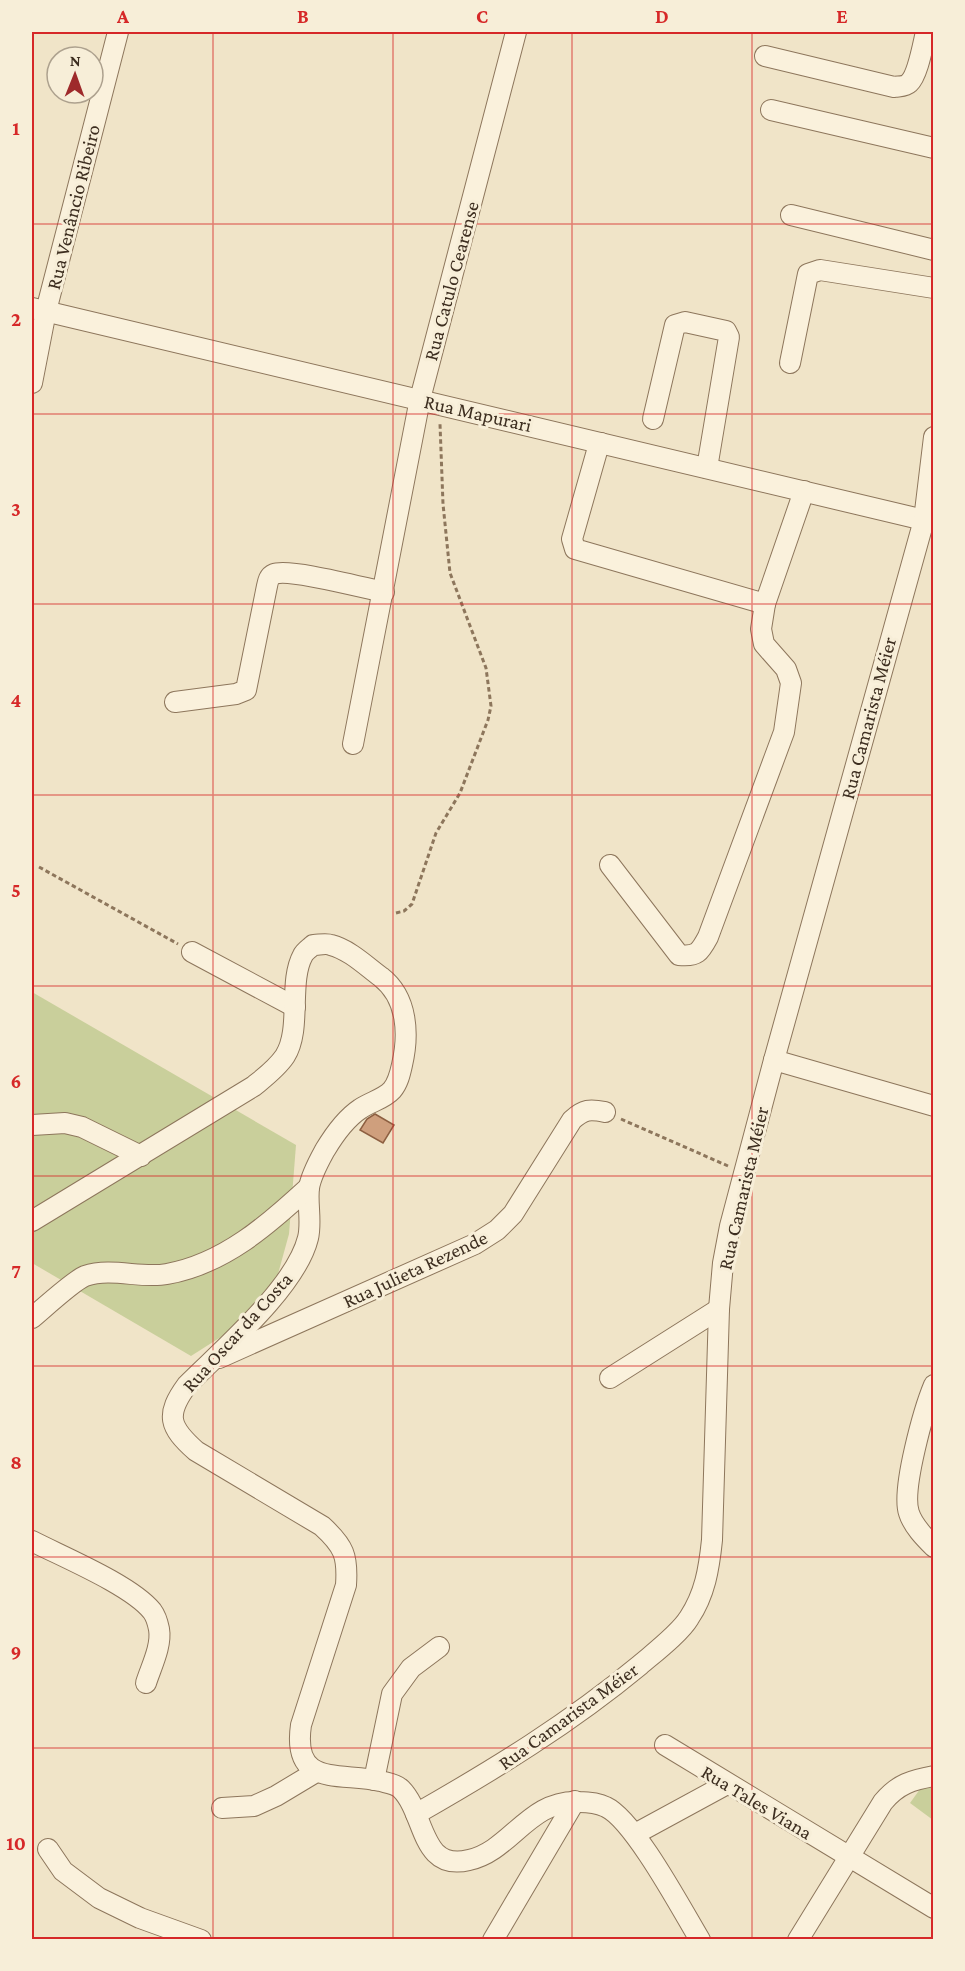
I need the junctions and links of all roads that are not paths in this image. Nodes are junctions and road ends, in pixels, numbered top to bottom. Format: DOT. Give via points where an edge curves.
graph roads {
  1 [pos="118,32"];
  2 [pos="516,32"];
  3 [pos="927,42"];
  4 [pos="765,56"];
  5 [pos="771,110"];
  6 [pos="933,148"];
  7 [pos="790,215"];
  8 [pos="933,250"];
  9 [pos="933,288"];
  10 [pos="39,309"];
  11 [pos="790,363"];
  12 [pos="32,383"];
  13 [pos="420,399"];
  14 [pos="653,418"];
  15 [pos="933,437"];
  16 [pos="602,443"];
  17 [pos="707,468"];
  18 [pos="804,491"];
  19 [pos="924,520"];
  20 [pos="384,592"];
  21 [pos="765,604"];
  22 [pos="175,702"];
  23 [pos="353,744"];
  24 [pos="610,865"];
  25 [pos="192,952"];
  26 [pos="295,1006"];
  27 [pos="774,1060"];
  28 [pos="933,1106"];
  29 [pos="604,1112"];
  30 [pos="32,1125"];
  31 [pos="141,1156"];
  32 [pos="309,1187"];
  33 [pos="32,1221"];
  34 [pos="719,1310"];
  35 [pos="32,1318"];
  36 [pos="211,1362"];
  37 [pos="610,1378"];
  38 [pos="933,1385"];
  39 [pos="32,1541"];
  40 [pos="933,1547"];
  41 [pos="439,1647"];
  42 [pos="146,1683"];
  43 [pos="665,1745"];
  44 [pos="316,1772"];
  45 [pos="933,1776"];
  46 [pos="374,1780"];
  47 [pos="726,1784"];
  48 [pos="575,1801"];
  49 [pos="222,1808"];
  50 [pos="416,1814"];
  51 [pos="635,1834"];
  52 [pos="48,1849"];
  53 [pos="849,1857"];
  54 [pos="933,1908"];
  55 [pos="201,1940"];
  56 [pos="493,1940"];
  57 [pos="700,1940"];
  58 [pos="798,1940"];
  1 -- 10 [label="street, Rua Venâncio Ribeiro"];
  2 -- 13 [label="street, Rua Catulo Cearense"];
  3 -- 4 [label="street" via="910,83 894,87"];
  5 -- 6 [label="street"];
  7 -- 8 [label="street"];
  9 -- 11 [label="street" via="820,270 808,274"];
  10 -- 12 [label="street, Rua Venâncio Ribeiro"];
  10 -- 13 [label="street, Rua Mapurari"];
  13 -- 16 [label="street, Rua Mapurari"];
  13 -- 20 [label="street, Rua Catulo Cearense"];
  14 -- 17 [label="street" via="675,325 685,322 726,331 729,337"];
  15 -- 19 [label="street, Rua Camarista Méier"];
  16 -- 17 [label="street, Rua Mapurari"];
  16 -- 21 [label="street" via="572,539 575,549"];
  17 -- 18 [label="street, Rua Mapurari"];
  18 -- 19 [label="street, Rua Mapurari"];
  18 -- 21 [label="street"];
  19 -- 27 [label="street, Rua Camarista Méier"];
  20 -- 22 [label="street" via="291,573 274,574 267,586 246,690"];
  20 -- 23 [label="street, Rua Catulo Cearense"];
  21 -- 24 [label="street" via="761,629 764,644 786,669 791,683 784,732 700,951 690,956 679,955"];
  25 -- 26 [label="street"];
  26 -- 31 [label="street, Rua Oscar da Costa" via="286,1055 273,1070 254,1086"];
  26 -- 32 [label="street, Rua Oscar da Costa" via="303,954 313,945 330,945 349,953 387,982 405,1016 406,1049 396,1083 348,1119 326,1149"];
  27 -- 28 [label="street"];
  27 -- 34 [label="street, Rua Camarista Méier" via="730,1226"];
  29 -- 36 [label="street, Rua Julieta Rezende" via="582,1111 572,1120 513,1214 475,1244"];
  30 -- 31 [label="street" via="65,1123 82,1127"];
  31 -- 33 [label="street, Rua Oscar da Costa"];
  32 -- 35 [label="street" via="252,1237 222,1254 167,1274 84,1276"];
  32 -- 36 [label="street, Rua Oscar da Costa" via="308,1238 298,1263 264,1308"];
  34 -- 37 [label="street"];
  34 -- 50 [label="street, Rua Camarista Méier" via="709,1571 701,1599 688,1621 603,1696 505,1763"];
  36 -- 44 [label="street, Rua Oscar da Costa" via="173,1407 175,1428 196,1451 322,1526 344,1552 346,1585 300,1725 301,1753 306,1765"];
  38 -- 40 [label="street" via="915,1452 907,1503 912,1519"];
  39 -- 42 [label="street" via="120,1586 153,1612 159,1629 157,1650"];
  41 -- 46 [label="street" via="411,1668 392,1694"];
  43 -- 47 [label="street, Rua Tales Viana"];
  44 -- 46 [label="street"];
  44 -- 49 [label="street" via="254,1806"];
  45 -- 53 [label="street" via="911,1780 891,1793"];
  46 -- 50 [label="street" via="401,1789"];
  47 -- 51 [label="street"];
  47 -- 53 [label="street, Rua Tales Viana"];
  48 -- 50 [label="street" via="546,1808 489,1852 457,1862 434,1853"];
  48 -- 51 [label="street" via="592,1802 615,1812"];
  48 -- 56 [label="street"];
  51 -- 57 [label="street"];
  52 -- 55 [label="street" via="63,1871 99,1898"];
  53 -- 54 [label="street, Rua Tales Viana"];
  53 -- 58 [label="street"];
}
